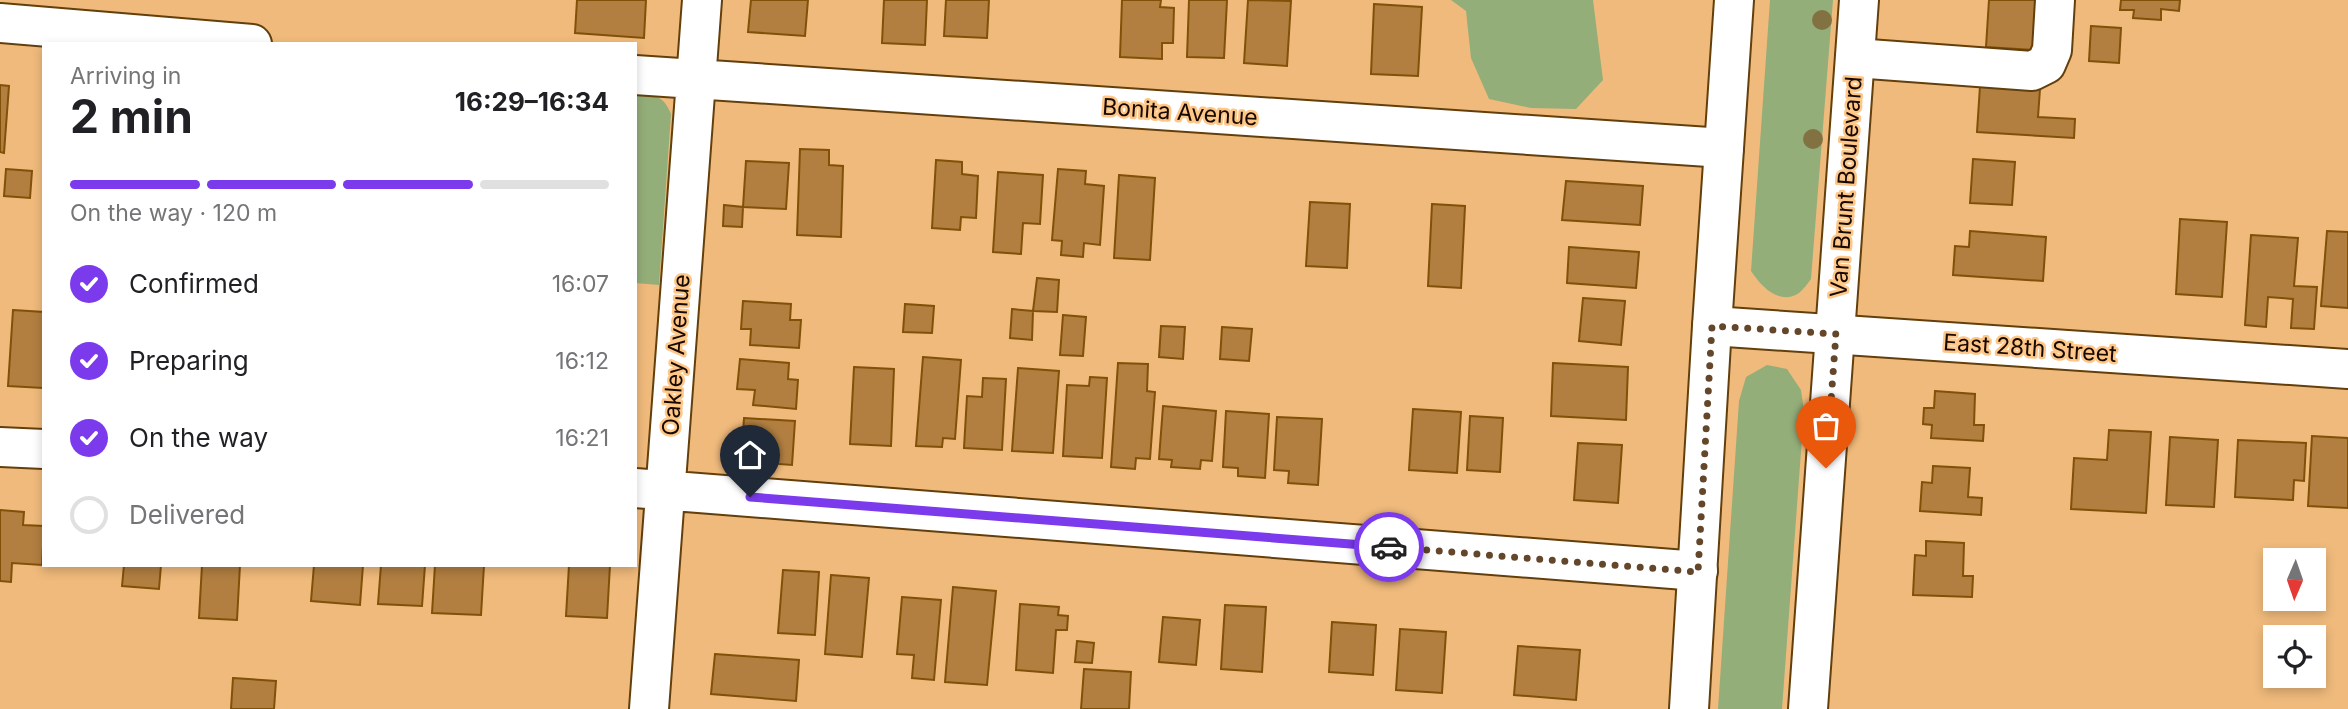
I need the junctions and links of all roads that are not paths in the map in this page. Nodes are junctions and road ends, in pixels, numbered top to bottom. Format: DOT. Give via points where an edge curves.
graph roads {
  1 [pos="702,0"];
  2 [pos="1734,0"];
  3 [pos="1859,0"];
  4 [pos="2055,0"];
  5 [pos="0,23"];
  6 [pos="228,42"];
  7 [pos="1855,58"];
  8 [pos="637,75"];
  9 [pos="697,80"];
  10 [pos="1724,148"];
  11 [pos="1712,326"];
  12 [pos="1836,334"];
  13 [pos="2348,369"];
  14 [pos="0,447"];
  15 [pos="42,449"];
  16 [pos="651,489"];
  17 [pos="1698,572"];
  18 [pos="649,709"];
  19 [pos="1689,709"];
  20 [pos="1808,709"];
  1 -- 9 [label="street, Oakley Avenue"];
  2 -- 10 [label="street"];
  3 -- 7 [label="street, Van Brunt Boulevard"];
  4 -- 7 [label="street" via="2052,50 2046,64 2032,71"];
  5 -- 6 [label="street"];
  7 -- 12 [label="street, Van Brunt Boulevard"];
  8 -- 9 [label="street, Bonita Avenue"];
  9 -- 10 [label="street, Bonita Avenue"];
  9 -- 16 [label="street, Oakley Avenue"];
  10 -- 11 [label="street"];
  11 -- 12 [label="street, East 28th Street"];
  11 -- 17 [label="street"];
  12 -- 13 [label="street, East 28th Street"];
  12 -- 20 [label="street, Van Brunt Boulevard"];
  14 -- 15 [label="street"];
  16 -- 17 [label="street"];
  16 -- 18 [label="street, Oakley Avenue"];
  17 -- 19 [label="street"];
}
